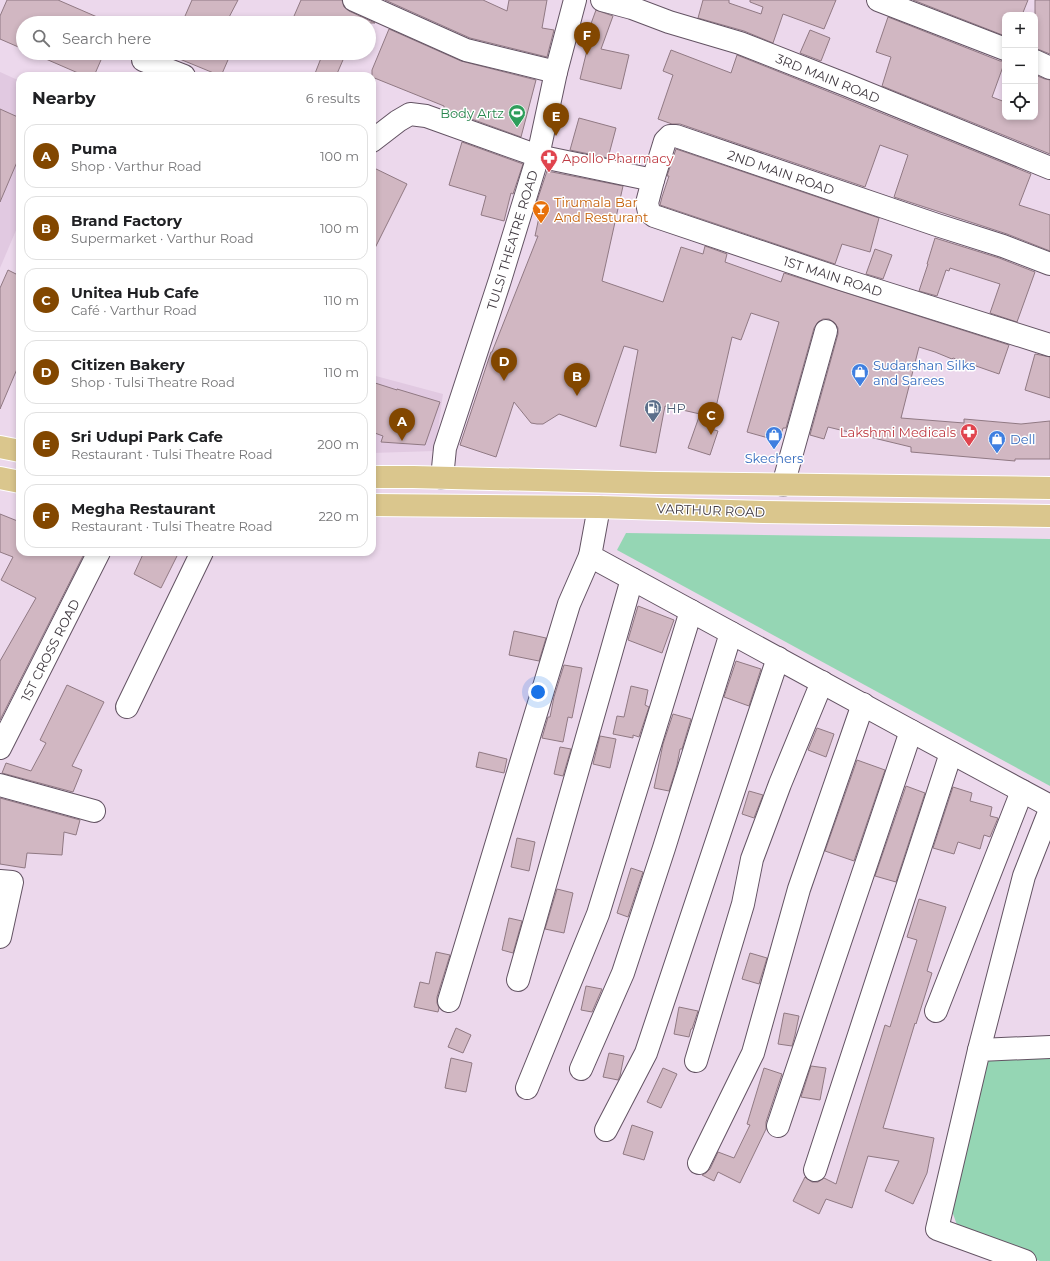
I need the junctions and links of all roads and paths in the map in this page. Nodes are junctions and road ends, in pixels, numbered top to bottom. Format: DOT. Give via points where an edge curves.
graph roads {
  1 [pos="354,0"];
  2 [pos="575,0"];
  3 [pos="602,0"];
  4 [pos="878,0"];
  5 [pos="1002,48"];
  6 [pos="143,60"];
  7 [pos="1038,62"];
  8 [pos="1050,68"];
  9 [pos="174,72"];
  10 [pos="556,72"];
  11 [pos="376,138"];
  12 [pos="538,156"];
  13 [pos="1050,168"];
  14 [pos="653,180"];
  15 [pos="1050,264"];
  16 [pos="826,331"];
  17 [pos="1050,345"];
  18 [pos="0,447"];
  19 [pos="16,451"];
  20 [pos="376,477"];
  21 [pos="0,478"];
  22 [pos="442,478"];
  23 [pos="16,481"];
  24 [pos="783,485"];
  25 [pos="965,486"];
  26 [pos="1050,488"];
  27 [pos="376,505"];
  28 [pos="599,507"];
  29 [pos="965,514"];
  30 [pos="1050,516"];
  31 [pos="97,556"];
  32 [pos="200,556"];
  33 [pos="590,556"];
  34 [pos="632,579"];
  35 [pos="691,611"];
  36 [pos="731,634"];
  37 [pos="778,658"];
  38 [pos="822,682"];
  39 [pos="863,704"];
  40 [pos="127,707"];
  41 [pos="911,731"];
  42 [pos="0,748"];
  43 [pos="951,753"];
  44 [pos="0,785"];
  45 [pos="1022,791"];
  46 [pos="1050,806"];
  47 [pos="1050,810"];
  48 [pos="94,811"];
  49 [pos="0,881"];
  50 [pos="0,937"];
  51 [pos="518,980"];
  52 [pos="449,1001"];
  53 [pos="936,1011"];
  54 [pos="1050,1048"];
  55 [pos="979,1050"];
  56 [pos="696,1061"];
  57 [pos="581,1069"];
  58 [pos="527,1088"];
  59 [pos="778,1126"];
  60 [pos="606,1130"];
  61 [pos="699,1164"];
  62 [pos="815,1170"];
  63 [pos="1026,1261"];
  1 -- 10 [label="street" via="466,50"];
  2 -- 10 [label="street, TULSI THEATRE ROAD"];
  3 -- 13 [label="street, 3RD MAIN ROAD" via="740,43"];
  4 -- 5 [label="street"];
  6 -- 9 [label="street"];
  7 -- 8 [label="street"];
  10 -- 12 [label="street, TULSI THEATRE ROAD"];
  11 -- 12 [label="street" via="410,114 426,116"];
  12 -- 14 [label="street"];
  12 -- 22 [label="street, TULSI THEATRE ROAD" via="446,448"];
  14 -- 15 [label="street, 2ND MAIN ROAD" via="665,141 670,136 676,136"];
  14 -- 17 [label="street, 1ST MAIN ROAD" via="647,203 649,212 654,216"];
  16 -- 24 [label="street"];
  18 -- 19 [label="main road"];
  20 -- 22 [label="main road, VARTHUR ROAD"];
  21 -- 23 [label="main road"];
  22 -- 24 [label="main road, VARTHUR ROAD"];
  24 -- 25 [label="main road, VARTHUR ROAD"];
  25 -- 26 [label="main road, VARTHUR ROAD"];
  25 -- 29 [label="main road"];
  27 -- 28 [label="main road, VARTHUR ROAD"];
  28 -- 29 [label="main road, VARTHUR ROAD"];
  28 -- 33 [label="street"];
  29 -- 30 [label="main road, VARTHUR ROAD"];
  31 -- 42 [label="street, 1ST CROSS ROAD"];
  32 -- 40 [label="street"];
  33 -- 34 [label="street"];
  33 -- 52 [label="street" via="569,604"];
  34 -- 35 [label="street"];
  34 -- 51 [label="street"];
  35 -- 36 [label="street"];
  35 -- 58 [label="street" via="598,914"];
  36 -- 37 [label="street"];
  36 -- 57 [label="street" via="623,973"];
  37 -- 38 [label="street"];
  37 -- 60 [label="street" via="646,1053"];
  38 -- 39 [label="street"];
  38 -- 56 [label="street" via="752,859 743,904"];
  39 -- 41 [label="street"];
  39 -- 61 [label="street" via="799,889 753,1053"];
  41 -- 43 [label="street"];
  41 -- 59 [label="street"];
  43 -- 45 [label="street"];
  43 -- 62 [label="street"];
  44 -- 48 [label="street"];
  45 -- 46 [label="street"];
  45 -- 53 [label="street"];
  47 -- 55 [label="street" via="1024,876"];
  49 -- 50 [label="street" via="12,882"];
  54 -- 55 [label="street"];
  55 -- 63 [label="street" via="937,1229"];
}
